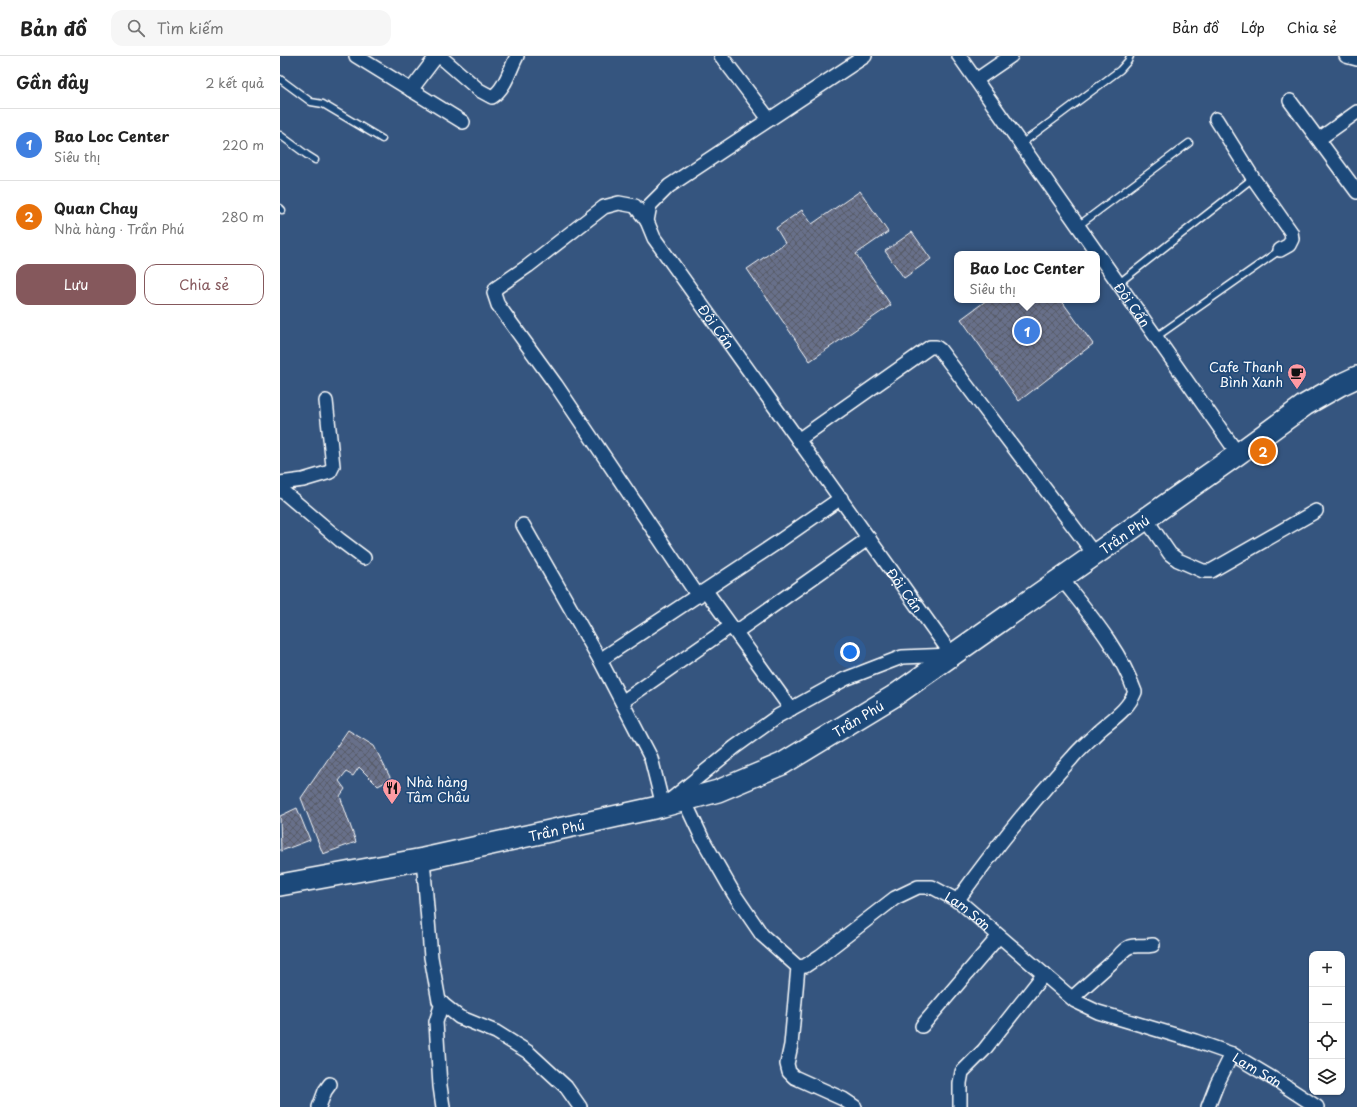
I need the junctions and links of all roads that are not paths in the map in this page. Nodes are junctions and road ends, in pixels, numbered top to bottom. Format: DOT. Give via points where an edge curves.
graph roads {
  1 [pos="356,56"];
  2 [pos="517,56"];
  3 [pos="721,56"];
  4 [pos="865,56"];
  5 [pos="959,56"];
  6 [pos="1011,56"];
  7 [pos="1130,56"];
  8 [pos="1346,56"];
  9 [pos="436,57"];
  10 [pos="1357,59"];
  11 [pos="280,79"];
  12 [pos="976,80"];
  13 [pos="411,90"];
  14 [pos="1290,101"];
  15 [pos="1357,112"];
  16 [pos="769,119"];
  17 [pos="1216,119"];
  18 [pos="463,122"];
  19 [pos="280,135"];
  20 [pos="382,139"];
  21 [pos="1319,139"];
  22 [pos="1189,143"];
  23 [pos="1021,144"];
  24 [pos="315,160"];
  25 [pos="1253,178"];
  26 [pos="1357,192"];
  27 [pos="647,221"];
  28 [pos="1078,226"];
  29 [pos="1280,250"];
  30 [pos="1096,251"];
  31 [pos="1100,257"];
  32 [pos="1119,283"];
  33 [pos="1156,337"];
  34 [pos="1357,377"];
  35 [pos="326,401"];
  36 [pos="798,440"];
  37 [pos="1238,454"];
  38 [pos="280,483"];
  39 [pos="280,489"];
  40 [pos="840,498"];
  41 [pos="1316,511"];
  42 [pos="1146,519"];
  43 [pos="523,525"];
  44 [pos="869,538"];
  45 [pos="1095,554"];
  46 [pos="364,558"];
  47 [pos="1061,578"];
  48 [pos="702,594"];
  49 [pos="734,629"];
  50 [pos="952,655"];
  51 [pos="600,660"];
  52 [pos="622,702"];
  53 [pos="791,709"];
  54 [pos="684,800"];
  55 [pos="663,806"];
  56 [pos="423,859"];
  57 [pos="280,885"];
  58 [pos="957,901"];
  59 [pos="999,936"];
  60 [pos="1153,946"];
  61 [pos="798,967"];
  62 [pos="1044,974"];
  63 [pos="1072,998"];
  64 [pos="442,1003"];
  65 [pos="922,1026"];
  66 [pos="1232,1054"];
  67 [pos="330,1084"];
  68 [pos="319,1107"];
  69 [pos="443,1107"];
  70 [pos="580,1107"];
  71 [pos="855,1107"];
  72 [pos="960,1107"];
  73 [pos="1208,1107"];
  74 [pos="1317,1107"];
  1 -- 13 [label="street"];
  2 -- 9 [label="street" via="503,86 492,97 479,90 442,58"];
  3 -- 16 [label="street"];
  4 -- 16 [label="street"];
  5 -- 12 [label="street, Đội Cấn"];
  6 -- 12 [label="street"];
  7 -- 23 [label="lane" via="1120,70"];
  8 -- 10 [label="street"];
  9 -- 13 [label="street"];
  11 -- 20 [label="lane" via="311,102 323,104"];
  12 -- 23 [label="street, Đội Cấn"];
  13 -- 18 [label="street"];
  14 -- 21 [label="street"];
  15 -- 21 [label="street"];
  16 -- 27 [label="street" via="669,186 650,205"];
  17 -- 25 [label="street"];
  19 -- 24 [label="lane"];
  21 -- 26 [label="street"];
  22 -- 28 [label="lane"];
  23 -- 28 [label="street, Đội Cấn"];
  25 -- 29 [label="street" via="1290,232 1292,239 1289,245"];
  25 -- 32 [label="lane"];
  27 -- 36 [label="street, Đội Cấn" via="654,238"];
  27 -- 48 [label="street, Đội Cấn" via="635,206 619,203 604,207 496,288 494,293 498,306"];
  28 -- 30 [label="street, Đội Cấn"];
  29 -- 33 [label="lane"];
  31 -- 32 [label="street, Đội Cấn"];
  32 -- 33 [label="street, Đội Cấn"];
  33 -- 37 [label="street, Đội Cấn"];
  34 -- 37 [label="highway, Trần Phú" via="1305,405"];
  35 -- 38 [label="street" via="333,466 330,472 303,480"];
  36 -- 40 [label="street, Đội Cấn"];
  36 -- 45 [label="street" via="930,347 936,347"];
  37 -- 42 [label="highway, Trần Phú"];
  39 -- 46 [label="street"];
  40 -- 44 [label="street, Đội Cấn"];
  40 -- 48 [label="street"];
  41 -- 42 [label="street" via="1211,571 1203,571 1170,554"];
  42 -- 45 [label="highway, Trần Phú"];
  43 -- 51 [label="street"];
  44 -- 49 [label="street"];
  44 -- 50 [label="street, Đội Cấn"];
  45 -- 47 [label="highway, Trần Phú"];
  47 -- 50 [label="highway, Trần Phú"];
  47 -- 58 [label="street" via="1117,653 1135,692 1132,700 1119,715 1073,756"];
  48 -- 49 [label="street"];
  48 -- 51 [label="street"];
  49 -- 52 [label="street"];
  49 -- 53 [label="street"];
  50 -- 53 [label="street" via="902,656 845,679"];
  50 -- 54 [label="highway, Trần Phú" via="894,696 782,764 718,791"];
  51 -- 52 [label="street"];
  52 -- 55 [label="street" via="651,758"];
  53 -- 55 [label="street" via="736,747"];
  54 -- 55 [label="highway, Trần Phú"];
  54 -- 61 [label="street" via="734,894 762,935"];
  55 -- 56 [label="highway, Trần Phú"];
  56 -- 57 [label="highway, Trần Phú"];
  56 -- 64 [label="street" via="431,957 439,1001"];
  58 -- 59 [label="street, Lam Sơn"];
  58 -- 61 [label="street, Lam Sơn" via="932,887 918,887 895,898 820,956 805,966"];
  59 -- 62 [label="street, Lam Sơn"];
  59 -- 65 [label="street"];
  60 -- 63 [label="street" via="1135,945 1124,949"];
  61 -- 71 [label="street" via="787,1064 789,1072 794,1077"];
  62 -- 63 [label="street, Lam Sơn"];
  62 -- 72 [label="street" via="984,1050 962,1072"];
  63 -- 66 [label="street, Lam Sơn" via="1098,1012"];
  64 -- 69 [label="street" via="436,1022"];
  64 -- 70 [label="street" via="459,1017 496,1032 528,1052 566,1087"];
  66 -- 73 [label="street"];
  66 -- 74 [label="street, Lam Sơn"];
  67 -- 68 [label="street"];
}
